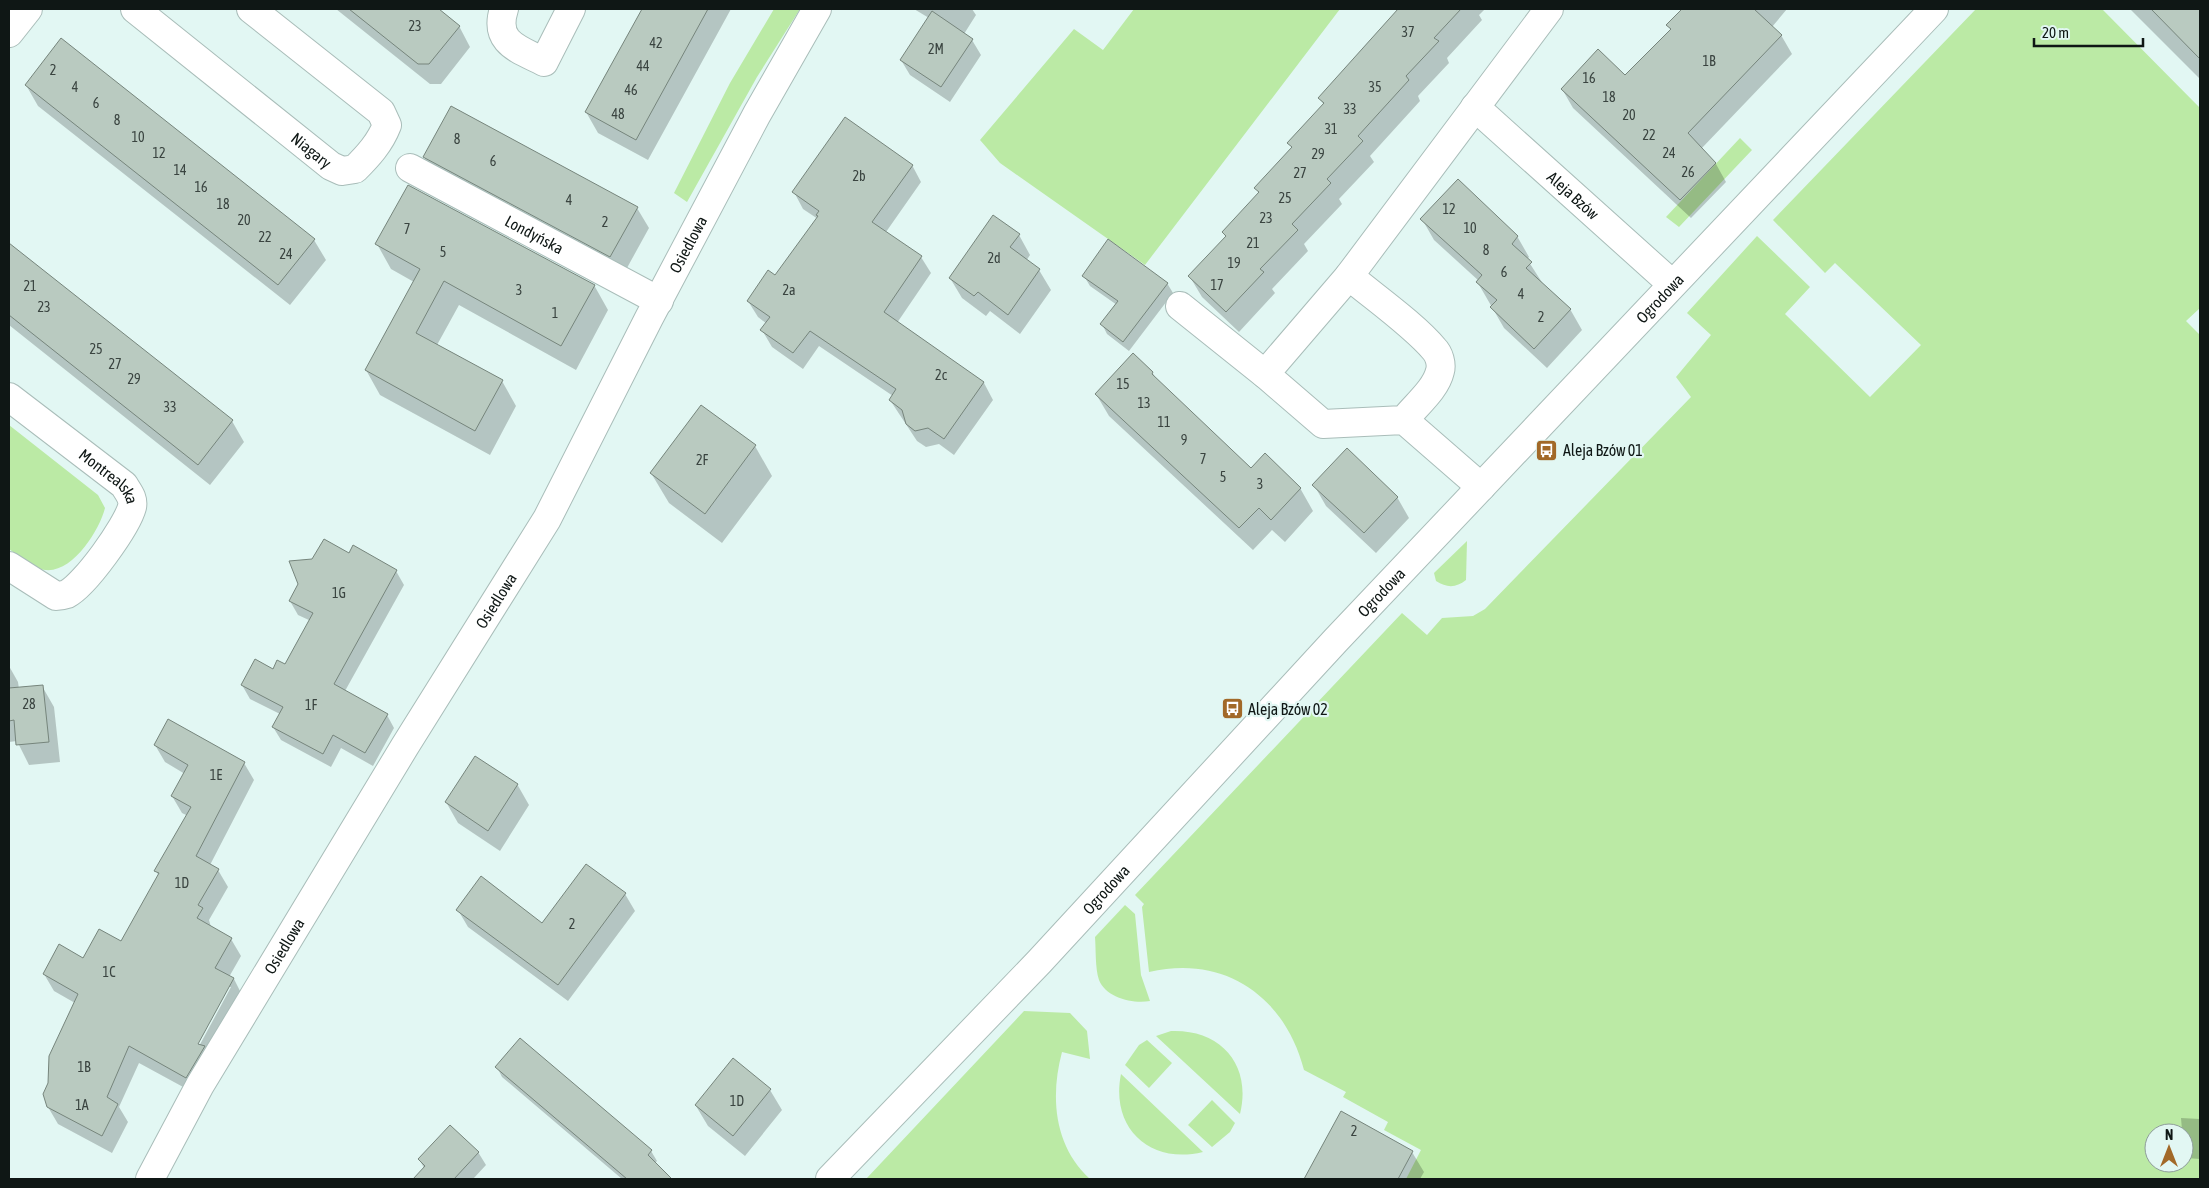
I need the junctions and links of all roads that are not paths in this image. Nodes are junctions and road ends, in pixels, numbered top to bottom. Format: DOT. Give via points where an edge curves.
graph roads {
  1 [pos="28,9"];
  2 [pos="135,9"];
  3 [pos="251,9"];
  4 [pos="504,9"];
  5 [pos="571,9"];
  6 [pos="817,9"];
  7 [pos="1549,9"];
  8 [pos="1934,9"];
  9 [pos="9,33"];
  10 [pos="1475,107"];
  11 [pos="410,168"];
  12 [pos="1349,276"];
  13 [pos="1672,284"];
  14 [pos="659,301"];
  15 [pos="1180,306"];
  16 [pos="1265,374"];
  17 [pos="9,397"];
  18 [pos="1404,420"];
  19 [pos="1481,487"];
  20 [pos="9,566"];
  21 [pos="150,1179"];
  22 [pos="830,1179"];
  1 -- 9 [label="street"];
  2 -- 3 [label="street, Niagary" via="331,166 342,171 355,170 383,135 387,125 382,112"];
  4 -- 5 [label="street" via="500,24 502,35 511,46 544,62"];
  6 -- 14 [label="street, Osiedlowa" via="757,114"];
  7 -- 10 [label="street"];
  8 -- 13 [label="street, Ogrodowa"];
  10 -- 12 [label="street"];
  10 -- 13 [label="street, Aleja Bzów"];
  11 -- 14 [label="street, Londyńska"];
  12 -- 16 [label="street"];
  12 -- 18 [label="street" via="1413,330 1439,357 1441,368 1437,381"];
  13 -- 19 [label="street, Ogrodowa"];
  14 -- 21 [label="street, Osiedlowa" via="547,519 200,1085"];
  15 -- 16 [label="street"];
  16 -- 18 [label="street" via="1323,424"];
  17 -- 20 [label="street, Montrealska" via="124,485 132,506 123,528 82,581 67,594 56,596"];
  18 -- 19 [label="street"];
  19 -- 22 [label="street, Ogrodowa" via="1039,962"];
}
